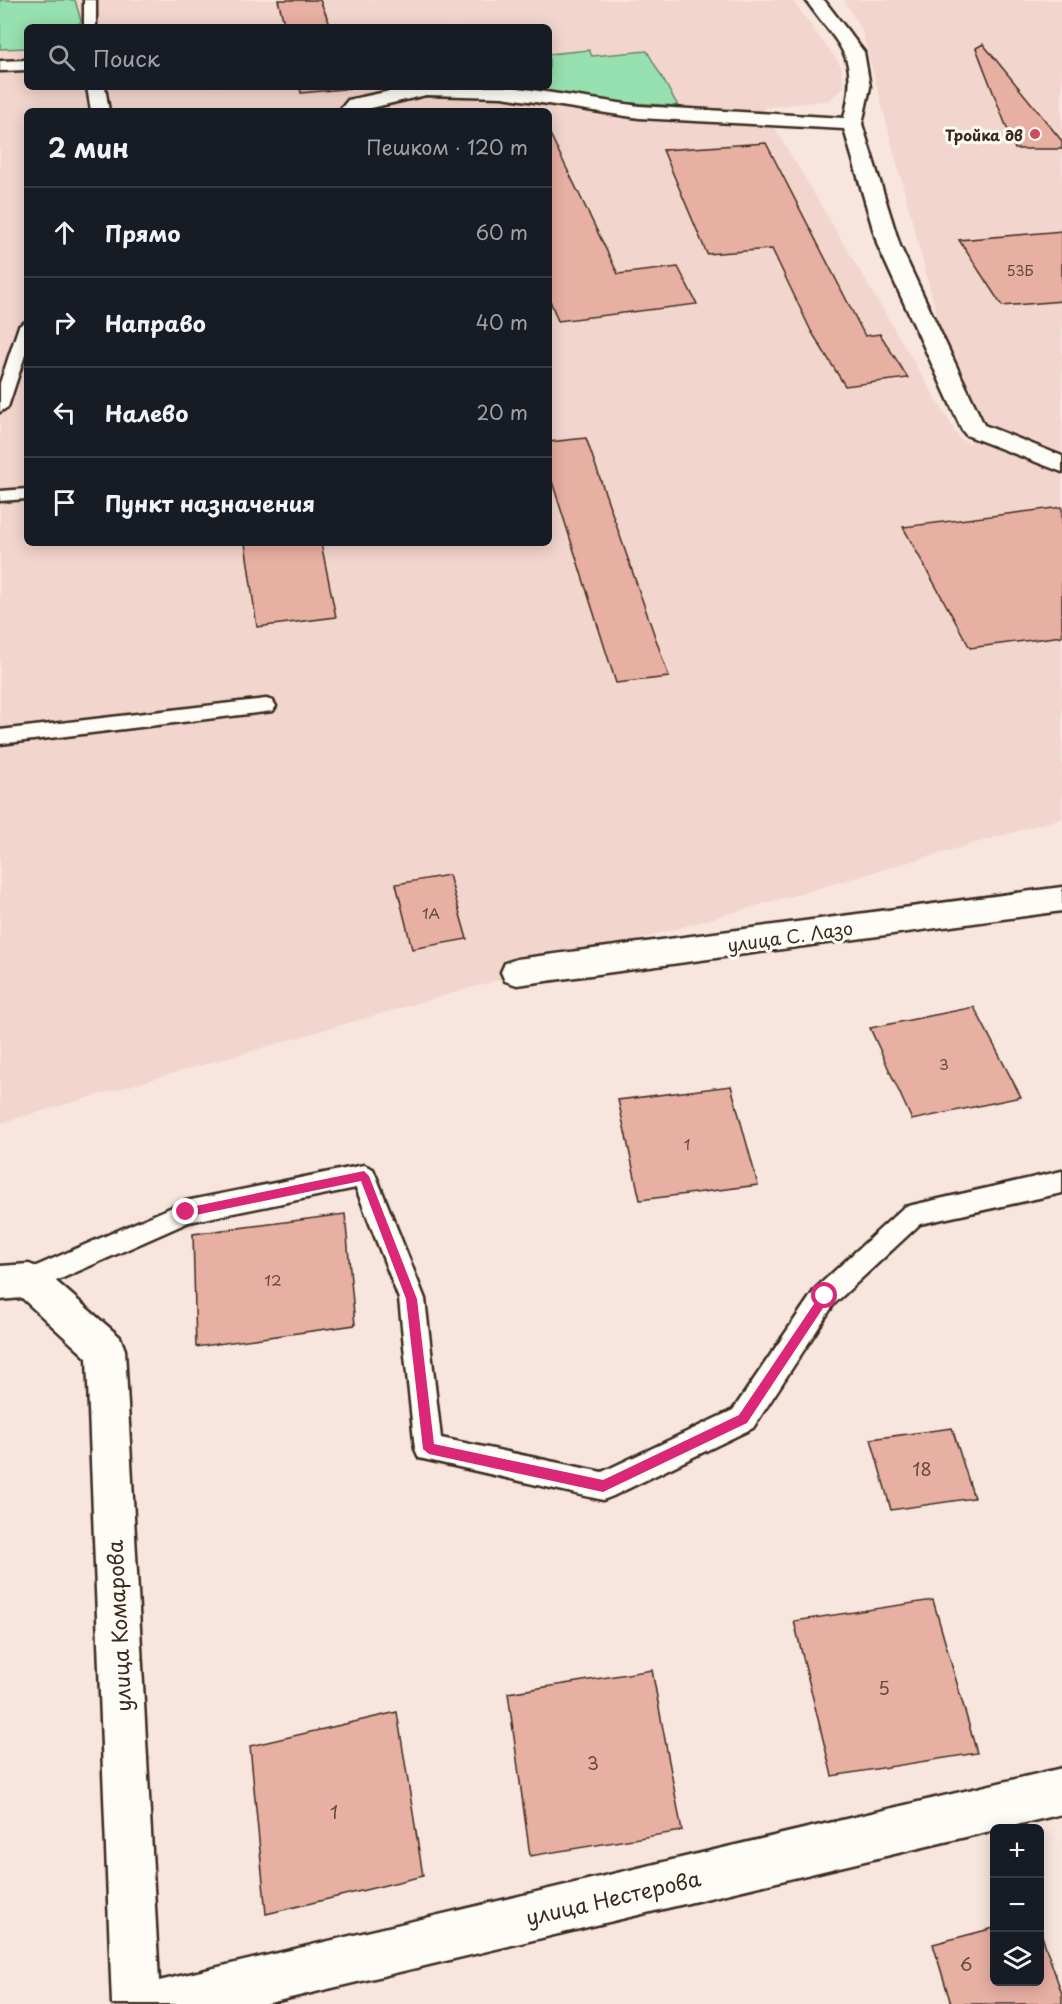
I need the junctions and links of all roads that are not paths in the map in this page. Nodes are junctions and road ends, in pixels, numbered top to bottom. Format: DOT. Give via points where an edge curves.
graph roads {
  1 [pos="90,0"];
  2 [pos="815,0"];
  3 [pos="90,24"];
  4 [pos="24,65"];
  5 [pos="0,66"];
  6 [pos="96,90"];
  7 [pos="421,90"];
  8 [pos="464,90"];
  9 [pos="100,108"];
  10 [pos="351,108"];
  11 [pos="852,124"];
  12 [pos="24,335"];
  13 [pos="0,407"];
  14 [pos="1062,465"];
  15 [pos="24,494"];
  16 [pos="0,496"];
  17 [pos="266,705"];
  18 [pos="0,736"];
  19 [pos="1062,899"];
  20 [pos="518,972"];
  21 [pos="1062,1182"];
  22 [pos="14,1282"];
  23 [pos="1062,1791"];
  24 [pos="136,2004"];
  25 [pos="163,2004"];
  1 -- 3 [label="lane"];
  2 -- 11 [label="street" via="855,52 861,87"];
  4 -- 5 [label="street"];
  6 -- 9 [label="street"];
  7 -- 10 [label="street"];
  8 -- 11 [label="street" via="502,91 639,112"];
  11 -- 14 [label="street" via="889,246 974,430"];
  12 -- 13 [label="lane"];
  15 -- 16 [label="lane"];
  17 -- 18 [label="lane"];
  19 -- 20 [label="street, улица С. Лазо"];
  21 -- 22 [label="lane" via="913,1215 825,1296 743,1419 603,1486 429,1449 412,1299 364,1176 186,1212"];
  22 -- 24 [label="street, улица Комарова" via="106,1350"];
  23 -- 25 [label="street, улица Нестерова"];
}
